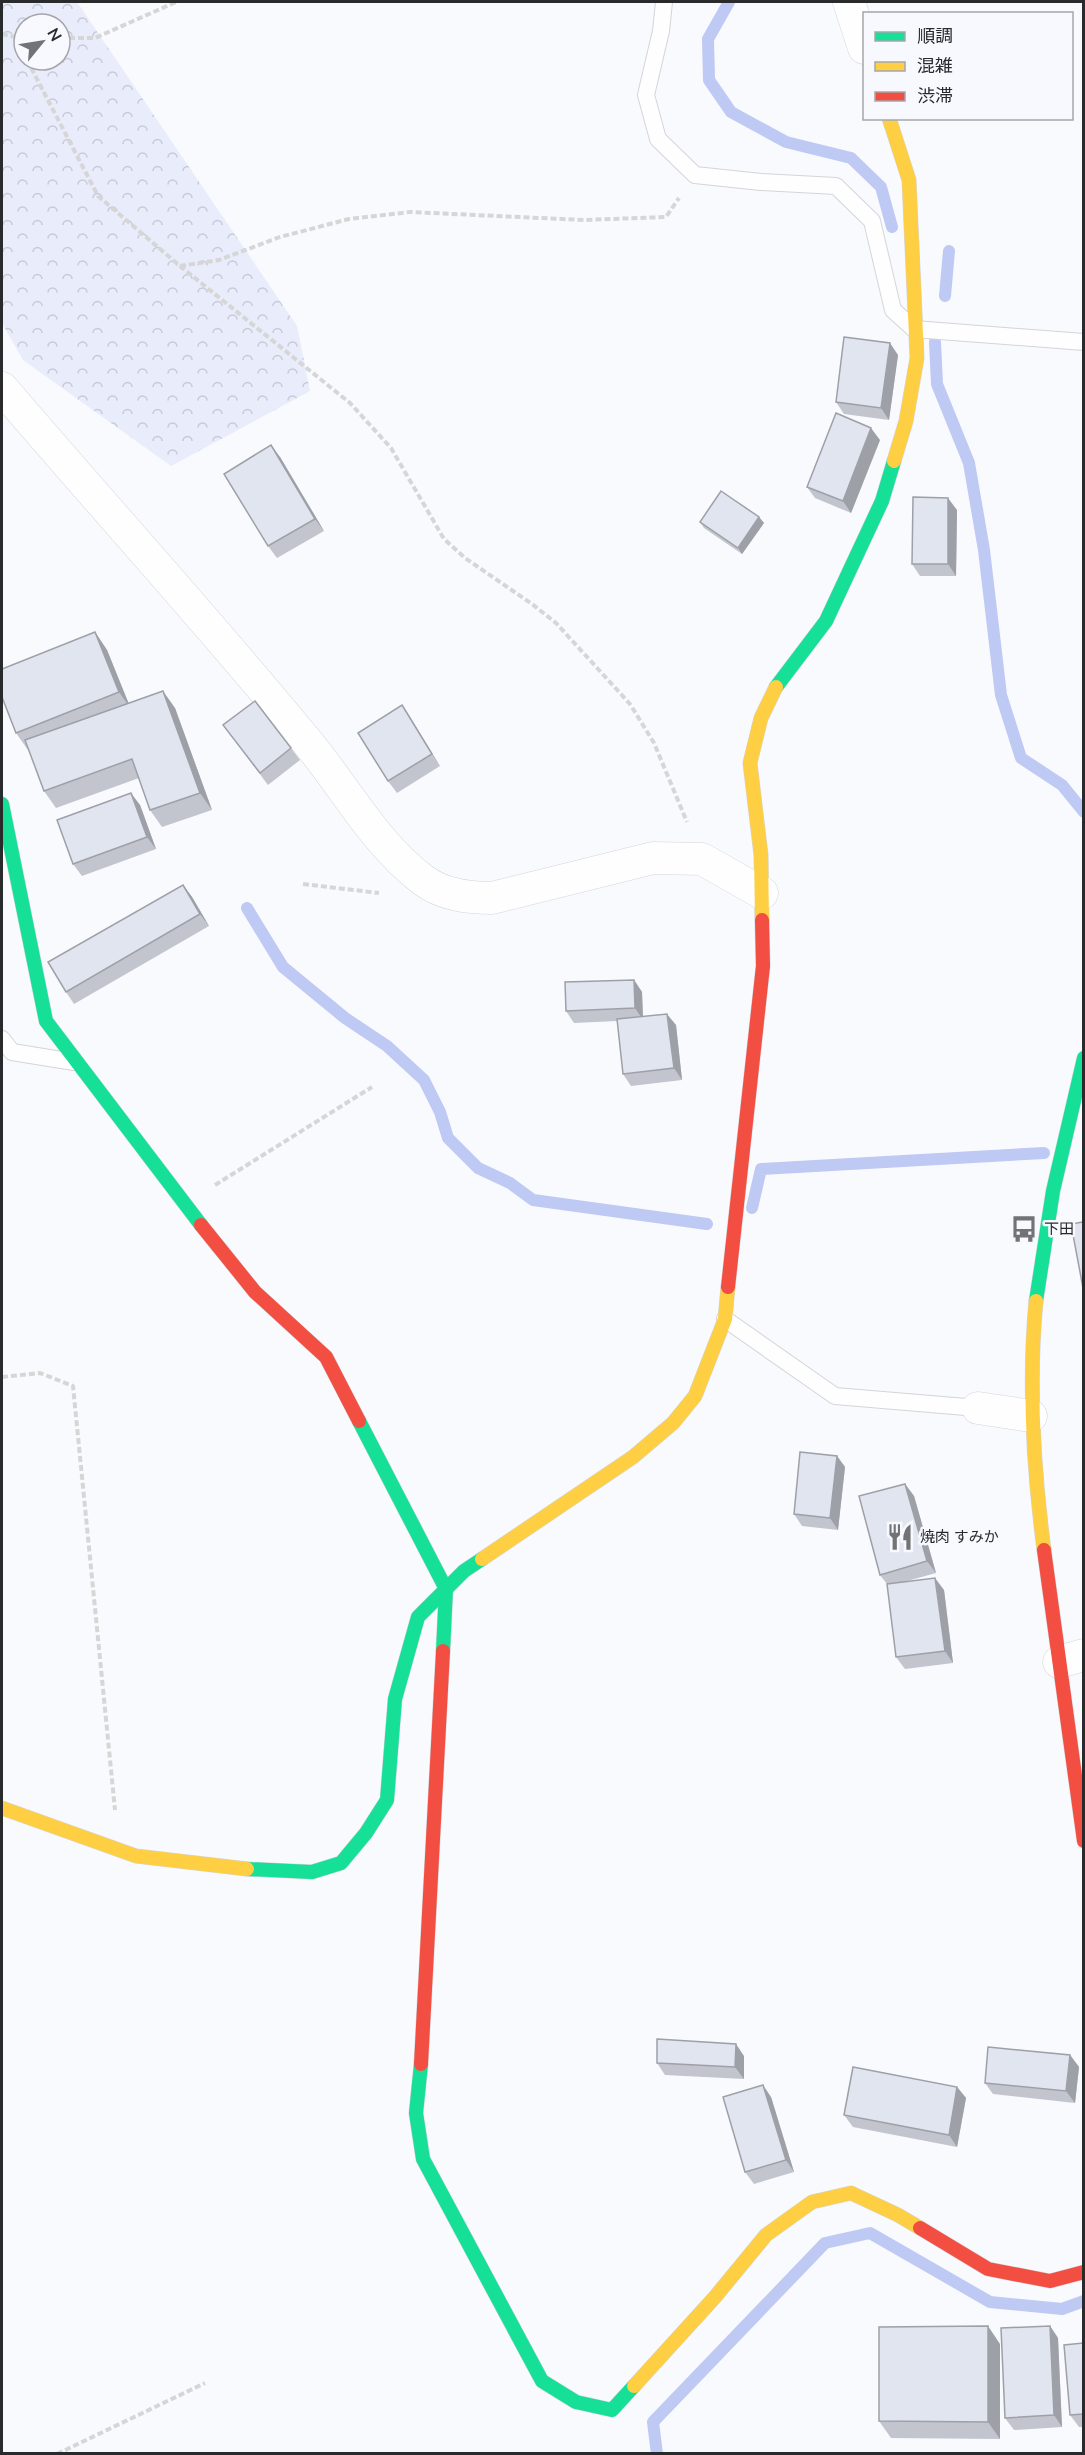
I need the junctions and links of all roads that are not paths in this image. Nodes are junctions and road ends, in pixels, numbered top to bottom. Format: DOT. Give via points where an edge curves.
graph roads {
  1 [pos="664,2"];
  2 [pos="849,2"];
  3 [pos="863,45"];
  4 [pos="889,120"];
  5 [pos="914,329"];
  6 [pos="1083,342"];
  7 [pos="2,388"];
  8 [pos="2,804"];
  9 [pos="762,893"];
  10 [pos="2,1039"];
  11 [pos="1083,1058"];
  12 [pos="78,1063"];
  13 [pos="725,1319"];
  14 [pos="978,1408"];
  15 [pos="1031,1416"];
  16 [pos="446,1589"];
  17 [pos="1071,1658"];
  18 [pos="2,1808"];
  19 [pos="1083,1841"];
  20 [pos="1083,2272"];
  1 -- 5 [label="lane" via="646,95 658,139 695,175 836,186 872,221 893,310"];
  2 -- 3 [label="street"];
  4 -- 5 [label="street" via="909,180"];
  5 -- 6 [label="lane"];
  5 -- 9 [label="street" via="917,358 908,411 882,501 826,621 773,691 761,718 750,762"];
  7 -- 9 [label="street" via="306,739 374,832 424,881 466,898 492,898 653,858 702,859"];
  8 -- 12 [label="street" via="46,1021"];
  9 -- 13 [label="street" via="762,966"];
  10 -- 12 [label="lane" via="12,1052"];
  11 -- 15 [label="street" via="1062,1141 1042,1256 1032,1349"];
  12 -- 16 [label="street" via="255,1292 326,1357"];
  13 -- 14 [label="lane" via="836,1396"];
  13 -- 16 [label="street" via="695,1396 673,1423 633,1457 464,1571"];
  14 -- 15 [label="street"];
  15 -- 17 [label="street" via="1035,1487"];
  16 -- 18 [label="street" via="418,1617 415,1627 395,1699 387,1800 341,1863 312,1872 136,1856"];
  16 -- 20 [label="street" via="424,2032 416,2113 423,2159 543,2381 576,2402 612,2410 766,2235 812,2202 850,2193 898,2215 988,2269 1050,2281"];
  17 -- 19 [label="street"];
}
